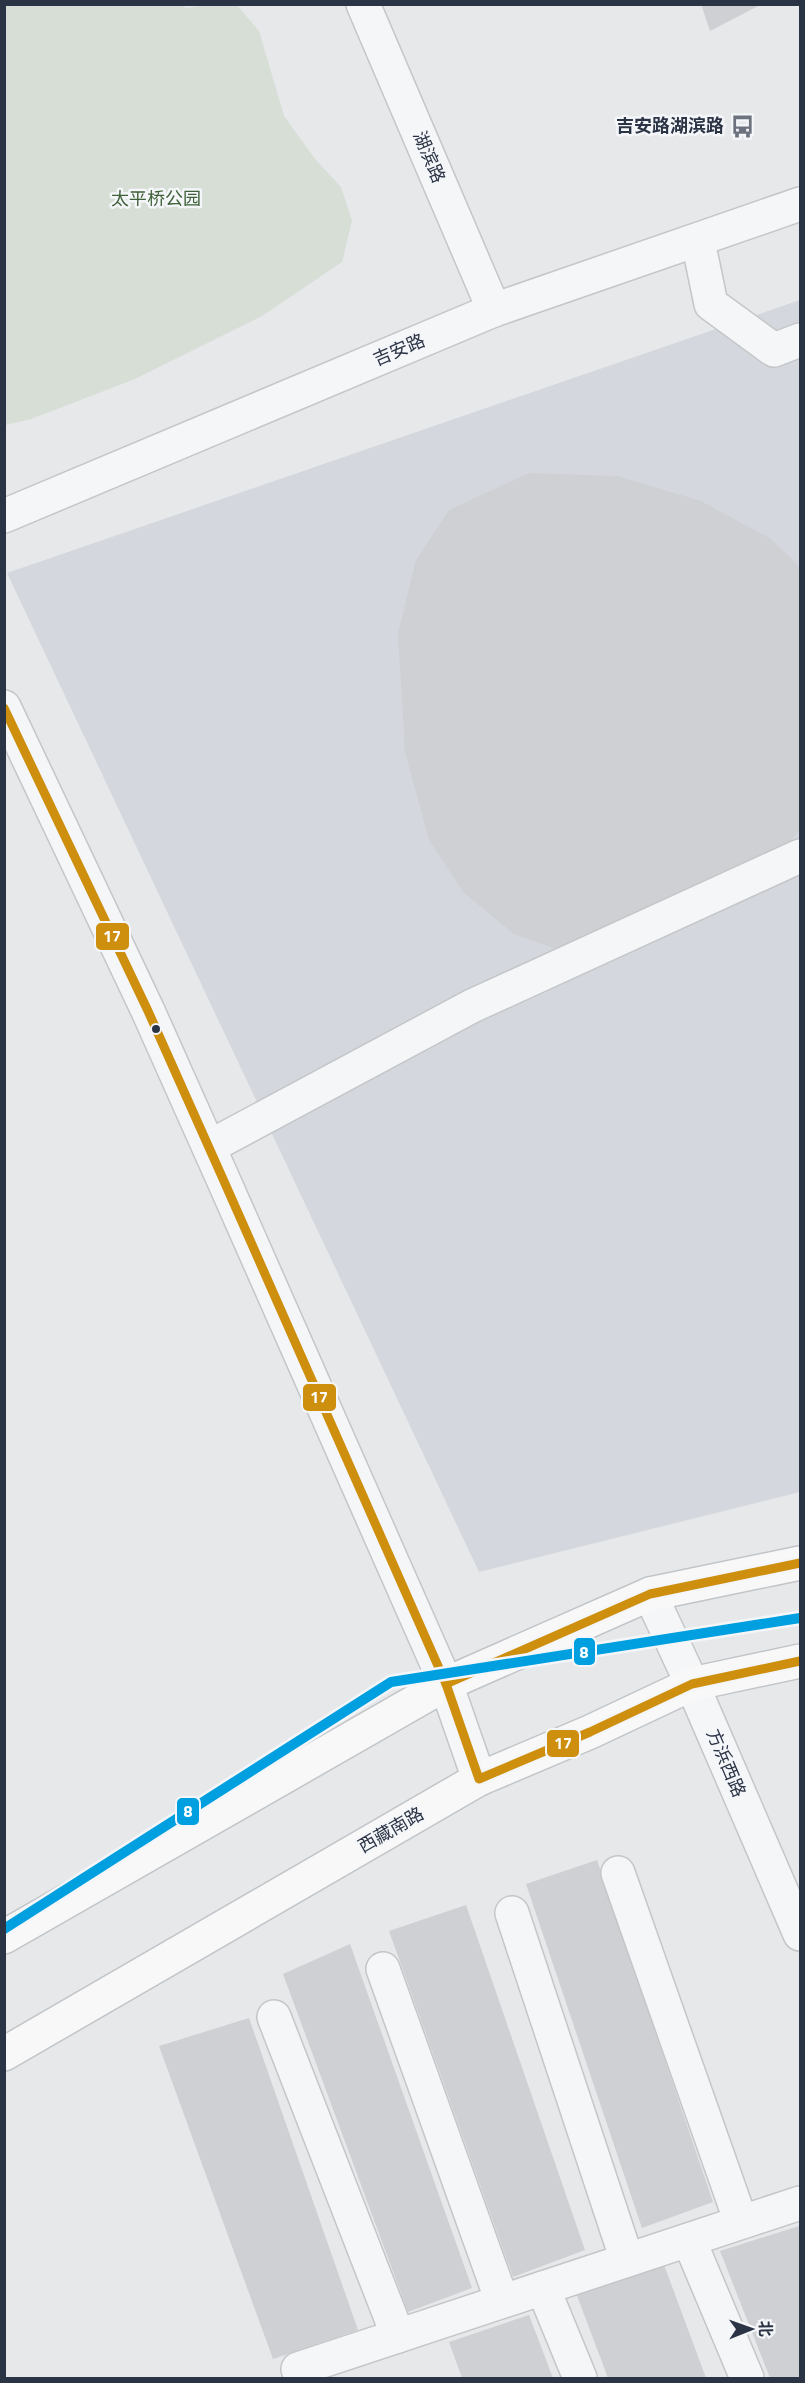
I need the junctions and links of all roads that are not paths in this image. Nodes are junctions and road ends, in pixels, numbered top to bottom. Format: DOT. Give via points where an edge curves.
graph roads {
  1 [pos="363,4"];
  2 [pos="801,204"];
  3 [pos="698,241"];
  4 [pos="494,310"];
  5 [pos="801,340"];
  6 [pos="4,516"];
  7 [pos="4,707"];
  8 [pos="801,856"];
  9 [pos="208,1147"];
  10 [pos="801,1563"];
  11 [pos="650,1594"];
  12 [pos="801,1661"];
  13 [pos="446,1684"];
  14 [pos="692,1684"];
  15 [pos="479,1779"];
  16 [pos="618,1873"];
  17 [pos="512,1913"];
  18 [pos="801,1934"];
  19 [pos="4,1937"];
  20 [pos="383,1969"];
  21 [pos="274,2018"];
  22 [pos="4,2054"];
  23 [pos="801,2203"];
  24 [pos="741,2222"];
  25 [pos="689,2240"];
  26 [pos="627,2260"];
  27 [pos="543,2288"];
  28 [pos="502,2301"];
  29 [pos="398,2336"];
  30 [pos="298,2369"];
  31 [pos="580,2379"];
  32 [pos="747,2379"];
  1 -- 4 [label="street, 湖滨路"];
  2 -- 3 [label="street, 吉安路"];
  3 -- 4 [label="street, 吉安路"];
  3 -- 5 [label="street" via="711,304 774,350"];
  4 -- 6 [label="street, 吉安路"];
  7 -- 9 [label="street"];
  8 -- 9 [label="street" via="472,1006"];
  9 -- 13 [label="street"];
  10 -- 11 [label="main road"];
  11 -- 13 [label="main road"];
  11 -- 14 [label="street, 方浜西路"];
  12 -- 14 [label="main road, 西藏南路"];
  13 -- 15 [label="street"];
  13 -- 19 [label="main road"];
  14 -- 15 [label="main road, 西藏南路"];
  14 -- 18 [label="street, 方浜西路"];
  15 -- 22 [label="main road, 西藏南路"];
  16 -- 24 [label="street"];
  17 -- 26 [label="street"];
  20 -- 28 [label="street"];
  21 -- 29 [label="street"];
  23 -- 24 [label="street"];
  24 -- 25 [label="street"];
  25 -- 26 [label="street"];
  25 -- 32 [label="street"];
  26 -- 27 [label="street"];
  27 -- 28 [label="street"];
  27 -- 31 [label="street"];
  28 -- 29 [label="street"];
  29 -- 30 [label="street"];
}
